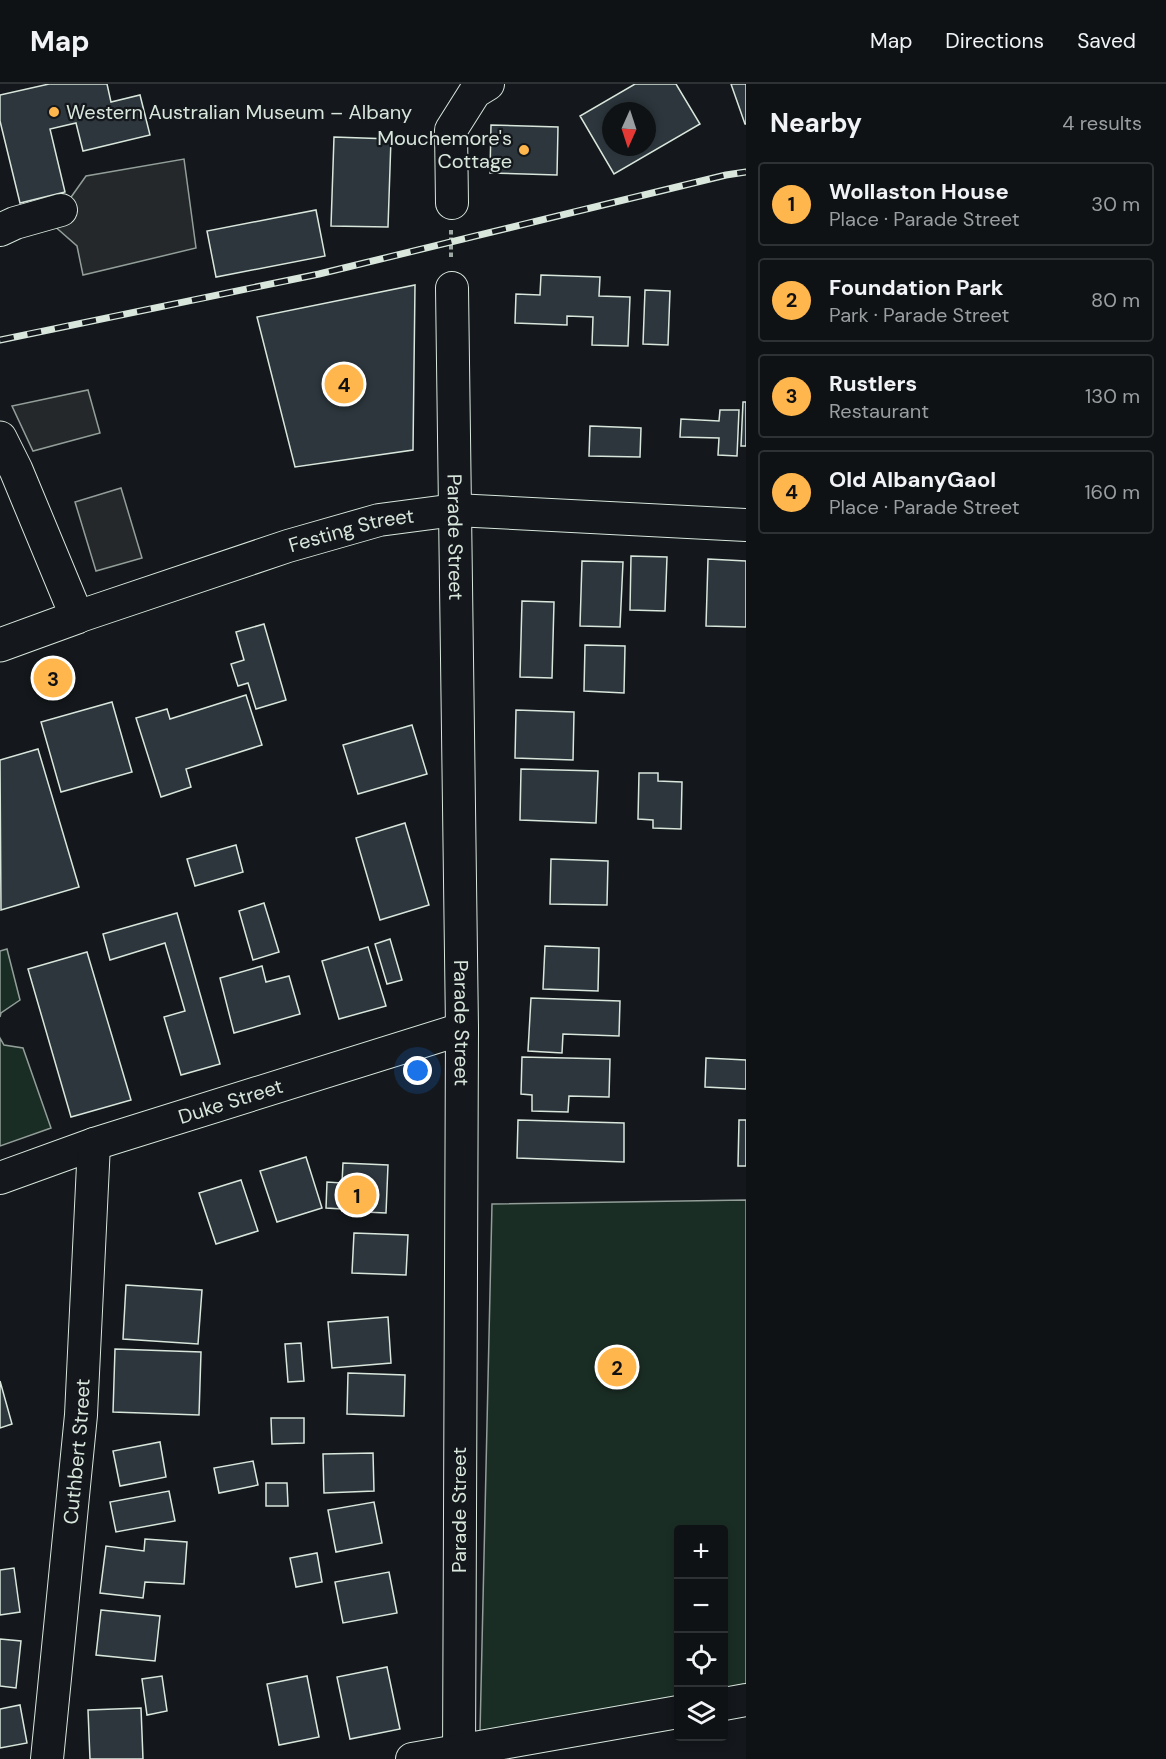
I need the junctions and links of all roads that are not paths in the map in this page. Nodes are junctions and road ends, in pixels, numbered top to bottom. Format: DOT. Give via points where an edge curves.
graph roads {
  1 [pos="488,84"];
  2 [pos="452,203"];
  3 [pos="61,210"];
  4 [pos="0,230"];
  5 [pos="452,288"];
  6 [pos="0,438"];
  7 [pos="455,510"];
  8 [pos="746,525"];
  9 [pos="77,617"];
  10 [pos="0,645"];
  11 [pos="462,1029"];
  12 [pos="94,1144"];
  13 [pos="0,1178"];
  14 [pos="746,1700"];
  15 [pos="728,1703"];
  16 [pos="674,1713"];
  17 [pos="459,1755"];
  18 [pos="47,1759"];
  19 [pos="412,1759"];
  1 -- 2 [label="street" via="475,92 451,130"];
  3 -- 4 [label="street"];
  5 -- 7 [label="street, Parade Street"];
  6 -- 9 [label="main road"];
  7 -- 8 [label="street, Festing Street"];
  7 -- 9 [label="street, Festing Street" via="379,520 288,546"];
  7 -- 11 [label="street, Parade Street"];
  9 -- 10 [label="main road"];
  11 -- 12 [label="street, Duke Street"];
  11 -- 17 [label="street, Parade Street"];
  12 -- 13 [label="street, Duke Street"];
  12 -- 18 [label="street, Cuthbert Street" via="81,1415"];
  14 -- 15 [label="street"];
  16 -- 17 [label="street"];
  17 -- 19 [label="street"];
}
